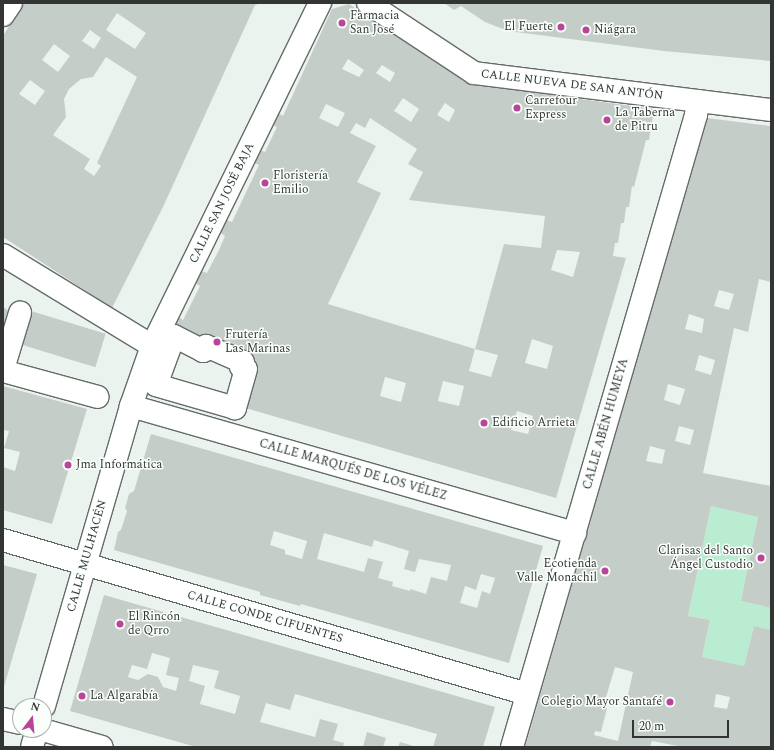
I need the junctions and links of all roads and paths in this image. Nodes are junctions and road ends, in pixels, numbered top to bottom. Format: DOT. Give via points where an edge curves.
graph roads {
  1 [pos="11,3"];
  2 [pos="320,3"];
  3 [pos="368,3"];
  4 [pos="3,15"];
  5 [pos="698,101"];
  6 [pos="771,110"];
  7 [pos="3,255"];
  8 [pos="20,313"];
  9 [pos="152,346"];
  10 [pos="3,370"];
  11 [pos="98,397"];
  12 [pos="131,406"];
  13 [pos="575,533"];
  14 [pos="3,540"];
  15 [pos="85,564"];
  16 [pos="527,694"];
  17 [pos="46,698"];
  18 [pos="52,733"];
  19 [pos="102,747"];
  20 [pos="512,747"];
  1 -- 4 [label="street"];
  2 -- 9 [label="street, CALLE SAN JOSÉ BAJA"];
  3 -- 5 [label="street, CALLE NUEVA DE SAN ANTÓN" via="474,72"];
  5 -- 6 [label="street, CALLE NUEVA DE SAN ANTÓN"];
  5 -- 13 [label="street, CALLE ABÉN HUMEYA"];
  7 -- 9 [label="street"];
  8 -- 10 [label="street"];
  9 -- 12 [label="street, CALLE SAN JOSÉ BAJA"];
  10 -- 11 [label="street"];
  12 -- 13 [label="street, CALLE MARQUÉS DE LOS VÉLEZ"];
  12 -- 15 [label="street, CALLE MULHACÉN"];
  13 -- 16 [label="street, CALLE ABÉN HUMEYA"];
  14 -- 15 [label="street, CALLE CONDE CIFUENTES"];
  15 -- 16 [label="street, CALLE CONDE CIFUENTES"];
  15 -- 17 [label="street, CALLE MULHACÉN"];
  16 -- 20 [label="street, CALLE ABÉN HUMEYA"];
  18 -- 19 [label="street"];
}
